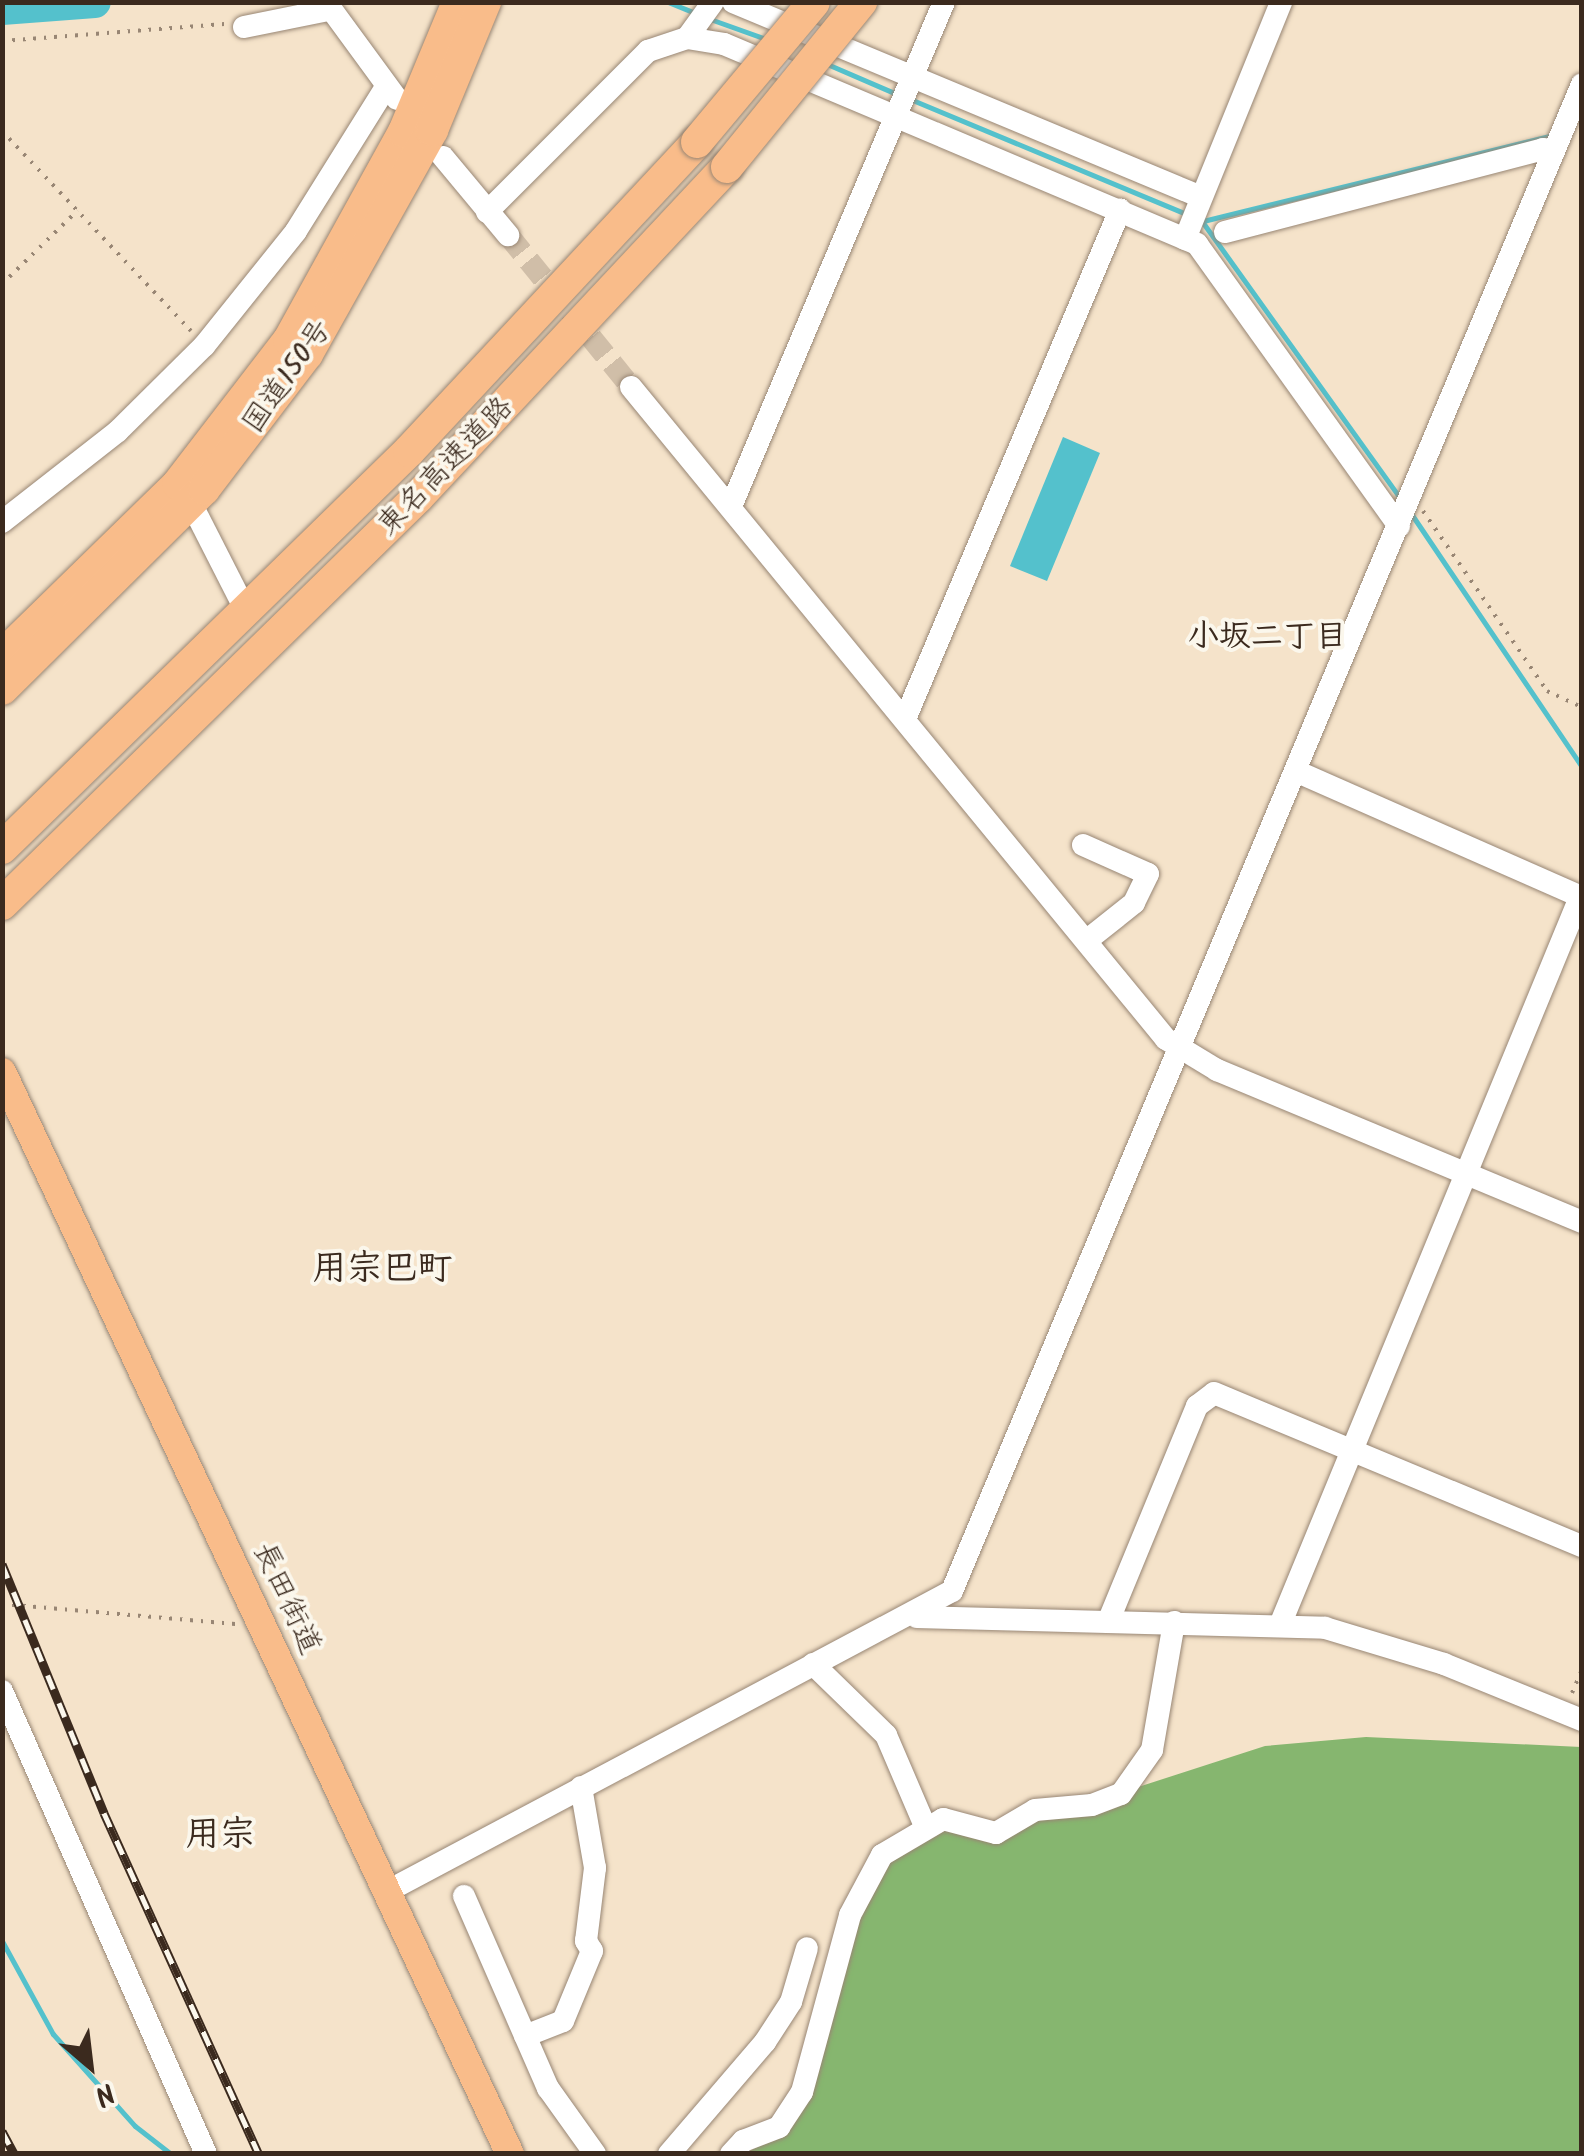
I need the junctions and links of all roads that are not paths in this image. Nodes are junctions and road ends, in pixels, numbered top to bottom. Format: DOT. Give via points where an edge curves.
graph roads {
  1 [pos="458,2"];
  2 [pos="484,2"];
  3 [pos="732,2"];
  4 [pos="814,2"];
  5 [pos="862,2"];
  6 [pos="944,2"];
  7 [pos="1281,2"];
  8 [pos="713,3"];
  9 [pos="327,6"];
  10 [pos="244,27"];
  11 [pos="690,32"];
  12 [pos="914,77"];
  13 [pos="1582,84"];
  14 [pos="898,121"];
  15 [pos="1553,153"];
  16 [pos="443,157"];
  17 [pos="1200,199"];
  18 [pos="1120,210"];
  19 [pos="488,212"];
  20 [pos="1225,232"];
  21 [pos="1186,234"];
  22 [pos="508,235"];
  23 [pos="631,387"];
  24 [pos="191,503"];
  25 [pos="732,504"];
  26 [pos="2,522"];
  27 [pos="1399,526"];
  28 [pos="247,613"];
  29 [pos="2,656"];
  30 [pos="2,689"];
  31 [pos="905,719"];
  32 [pos="1298,772"];
  33 [pos="1083,844"];
  34 [pos="2,848"];
  35 [pos="1581,897"];
  36 [pos="5,902"];
  37 [pos="1086,940"];
  38 [pos="1181,1050"];
  39 [pos="2,1072"];
  40 [pos="1467,1173"];
  41 [pos="1582,1222"];
  42 [pos="1353,1448"];
  43 [pos="1582,1546"];
  44 [pos="910,1617"];
  45 [pos="1108,1622"];
  46 [pos="1174,1622"];
  47 [pos="1280,1625"];
  48 [pos="814,1664"];
  49 [pos="2,1691"];
  50 [pos="1573,1716"];
  51 [pos="581,1787"];
  52 [pos="924,1826"];
  53 [pos="386,1892"];
  54 [pos="464,1896"];
  55 [pos="807,1948"];
  56 [pos="525,2036"];
  57 [pos="206,2154"];
  58 [pos="510,2154"];
  59 [pos="595,2154"];
  60 [pos="669,2154"];
  61 [pos="731,2154"];
  1 -- 29 [label="highway, 国道150号" via="404,132 289,340 178,484"];
  2 -- 24 [label="highway, 国道150号" via="432,130 356,275 274,400"];
  3 -- 12 [label="street"];
  4 -- 28 [label="highway, 東名高速道路, bridge" via="698,142 517,338"];
  5 -- 36 [label="highway, 東名高速道路, bridge" via="726,167 418,497"];
  6 -- 12 [label="street"];
  7 -- 17 [label="street"];
  8 -- 11 [label="street"];
  9 -- 10 [label="street"];
  9 -- 26 [label="street" via="391,93 296,231 204,346 118,431"];
  11 -- 14 [label="street"];
  11 -- 19 [label="street" via="631,64"];
  12 -- 14 [label="street"];
  12 -- 17 [label="street"];
  13 -- 15 [label="street"];
  14 -- 18 [label="street" via="958,139"];
  14 -- 25 [label="street"];
  15 -- 20 [label="street" via="1544,149"];
  15 -- 27 [label="street"];
  16 -- 19 [label="street"];
  17 -- 21 [label="street"];
  18 -- 21 [label="street"];
  18 -- 31 [label="street"];
  19 -- 22 [label="street"];
  21 -- 27 [label="street"];
  23 -- 25 [label="street"];
  24 -- 28 [label="street"];
  24 -- 30 [label="highway, 国道150号"];
  25 -- 31 [label="street" via="778,570"];
  27 -- 32 [label="street"];
  28 -- 34 [label="highway, 東名高速道路"];
  31 -- 37 [label="street"];
  32 -- 35 [label="street"];
  32 -- 38 [label="street"];
  33 -- 37 [label="street" via="1148,874 1134,903"];
  35 -- 40 [label="street"];
  37 -- 38 [label="street"];
  38 -- 40 [label="street"];
  38 -- 44 [label="street" via="958,1581 947,1597"];
  39 -- 53 [label="main road, 長田街道"];
  40 -- 41 [label="street"];
  40 -- 42 [label="street"];
  42 -- 43 [label="street"];
  42 -- 45 [label="street" via="1224,1395 1203,1398"];
  42 -- 47 [label="street"];
  44 -- 45 [label="street"];
  44 -- 48 [label="street"];
  45 -- 46 [label="street"];
  46 -- 47 [label="street"];
  46 -- 52 [label="street" via="1152,1750 1121,1794 1035,1810 996,1833 954,1818"];
  47 -- 50 [label="street" via="1377,1640"];
  48 -- 51 [label="street"];
  48 -- 52 [label="street" via="886,1734"];
  49 -- 57 [label="street"];
  51 -- 53 [label="street"];
  51 -- 56 [label="street" via="594,1868 586,1940 592,1951 562,2021"];
  52 -- 61 [label="street" via="882,1855 860,1890 794,2107 779,2127 742,2141"];
  53 -- 58 [label="main road, 長田街道"];
  54 -- 56 [label="street"];
  55 -- 60 [label="street" via="792,2002"];
  56 -- 59 [label="street" via="548,2088"];
}
